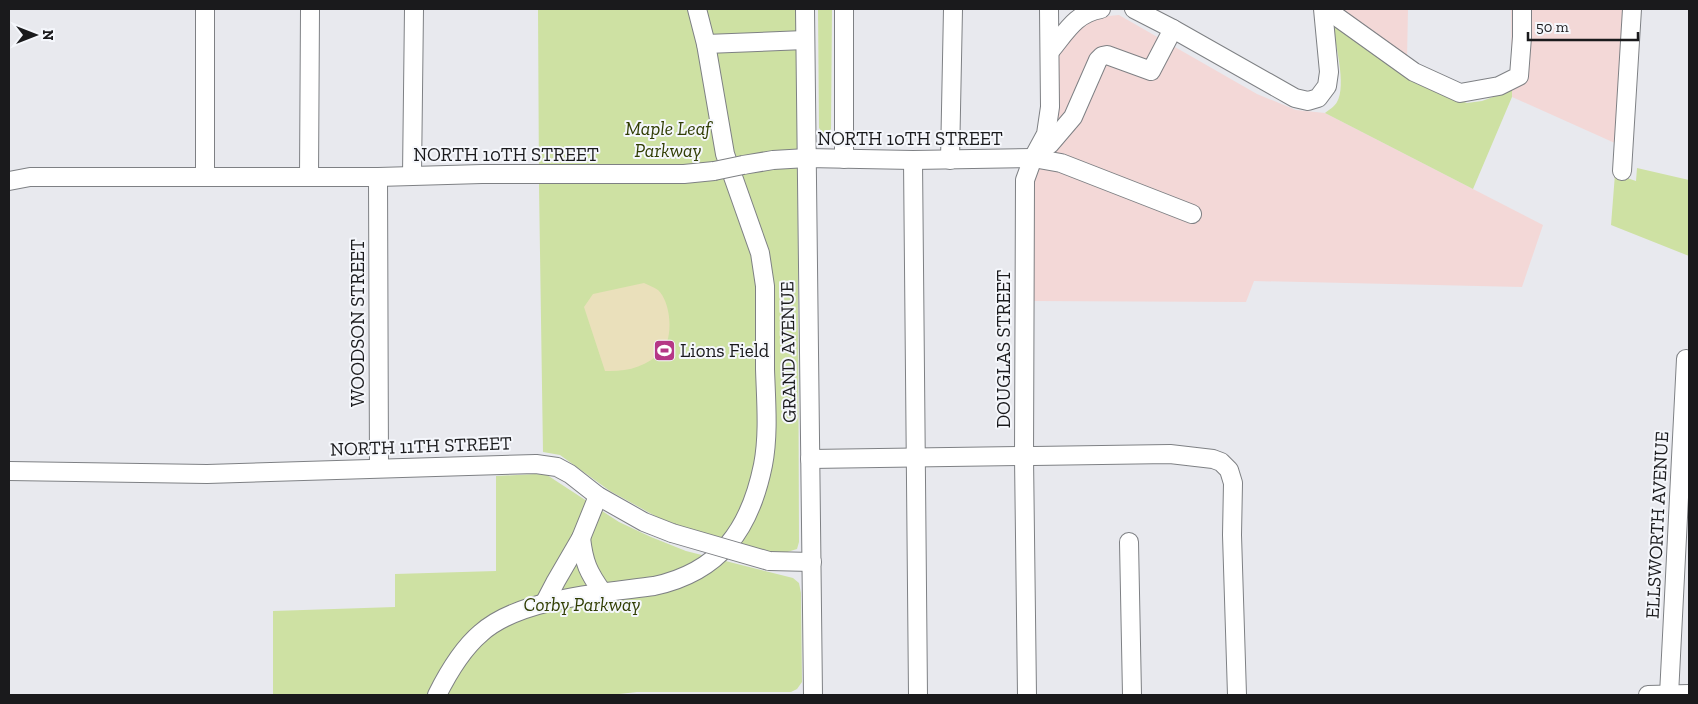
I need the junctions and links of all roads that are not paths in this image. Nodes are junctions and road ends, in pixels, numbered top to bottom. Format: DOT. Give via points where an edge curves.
graph roads {
  1 [pos="205,9"];
  2 [pos="310,9"];
  3 [pos="414,9"];
  4 [pos="697,9"];
  5 [pos="805,9"];
  6 [pos="844,9"];
  7 [pos="953,9"];
  8 [pos="1049,9"];
  9 [pos="1101,9"];
  10 [pos="1134,9"];
  11 [pos="1325,9"];
  12 [pos="1522,9"];
  13 [pos="1632,9"];
  14 [pos="1174,29"];
  15 [pos="805,40"];
  16 [pos="706,44"];
  17 [pos="1050,50"];
  18 [pos="807,158"];
  19 [pos="1033,158"];
  20 [pos="844,159"];
  21 [pos="913,160"];
  22 [pos="950,160"];
  23 [pos="1622,171"];
  24 [pos="412,175"];
  25 [pos="309,177"];
  26 [pos="378,177"];
  27 [pos="206,178"];
  28 [pos="9,181"];
  29 [pos="1192,214"];
  30 [pos="1686,359"];
  31 [pos="1024,457"];
  32 [pos="916,458"];
  33 [pos="810,460"];
  34 [pos="379,468"];
  35 [pos="9,472"];
  36 [pos="598,496"];
  37 [pos="581,538"];
  38 [pos="1129,542"];
  39 [pos="812,562"];
  40 [pos="602,593"];
  41 [pos="545,602"];
  42 [pos="1669,694"];
  43 [pos="1689,694"];
  44 [pos="437,695"];
  45 [pos="813,695"];
  46 [pos="918,695"];
  47 [pos="1027,695"];
  48 [pos="1132,695"];
  49 [pos="1237,695"];
  50 [pos="1648,695"];
  1 -- 27 [label="street"];
  2 -- 25 [label="street"];
  3 -- 24 [label="street"];
  4 -- 16 [label="street"];
  5 -- 15 [label="street, GRAND AVENUE"];
  6 -- 20 [label="street"];
  7 -- 22 [label="street"];
  8 -- 17 [label="street, DOUGLAS STREET"];
  9 -- 17 [label="street" via="1090,10 1077,18"];
  10 -- 14 [label="street"];
  11 -- 12 [label="street" via="1414,72 1460,93 1499,86 1520,76"];
  11 -- 14 [label="street" via="1327,86 1318,98 1308,101 1294,98"];
  13 -- 23 [label="street"];
  14 -- 19 [label="street" via="1151,71 1108,55 1102,56 1074,117"];
  15 -- 16 [label="street"];
  15 -- 18 [label="street, GRAND AVENUE"];
  16 -- 40 [label="street" via="725,154 760,253 765,286 767,428 764,464 753,502 722,553 690,575 670,583"];
  17 -- 19 [label="street, DOUGLAS STREET" via="1050,107 1046,134"];
  18 -- 20 [label="street, NORTH 10TH STREET"];
  18 -- 24 [label="street, NORTH 10TH STREET, bridge" via="684,174"];
  18 -- 33 [label="street, GRAND AVENUE"];
  19 -- 22 [label="street, NORTH 10TH STREET"];
  19 -- 29 [label="street, NORTH 10TH STREET" via="1061,163"];
  19 -- 31 [label="street, DOUGLAS STREET" via="1025,180"];
  20 -- 21 [label="street, NORTH 10TH STREET"];
  21 -- 22 [label="street, NORTH 10TH STREET"];
  21 -- 32 [label="street"];
  24 -- 26 [label="street, NORTH 10TH STREET"];
  25 -- 26 [label="street, NORTH 10TH STREET"];
  25 -- 27 [label="street, NORTH 10TH STREET"];
  26 -- 34 [label="street, WOODSON STREET"];
  27 -- 28 [label="street, NORTH 10TH STREET" via="30,177"];
  30 -- 42 [label="street, ELLSWORTH AVENUE"];
  31 -- 32 [label="street"];
  31 -- 47 [label="street, DOUGLAS STREET"];
  31 -- 49 [label="street" via="1170,454 1221,462 1233,483"];
  32 -- 33 [label="street"];
  32 -- 46 [label="street"];
  33 -- 39 [label="street, GRAND AVENUE"];
  34 -- 35 [label="street, NORTH 11TH STREET" via="207,474"];
  34 -- 36 [label="street, NORTH 11TH STREET" via="536,464 557,467"];
  36 -- 37 [label="street"];
  36 -- 39 [label="street, NORTH 11TH STREET, bridge" via="672,534 769,561"];
  37 -- 40 [label="street" via="584,560"];
  37 -- 41 [label="street"];
  38 -- 48 [label="street"];
  39 -- 45 [label="street, GRAND AVENUE"];
  40 -- 41 [label="street"];
  41 -- 44 [label="street" via="500,619 481,632 462,653"];
  42 -- 43 [label="street"];
  42 -- 50 [label="street"];
}
